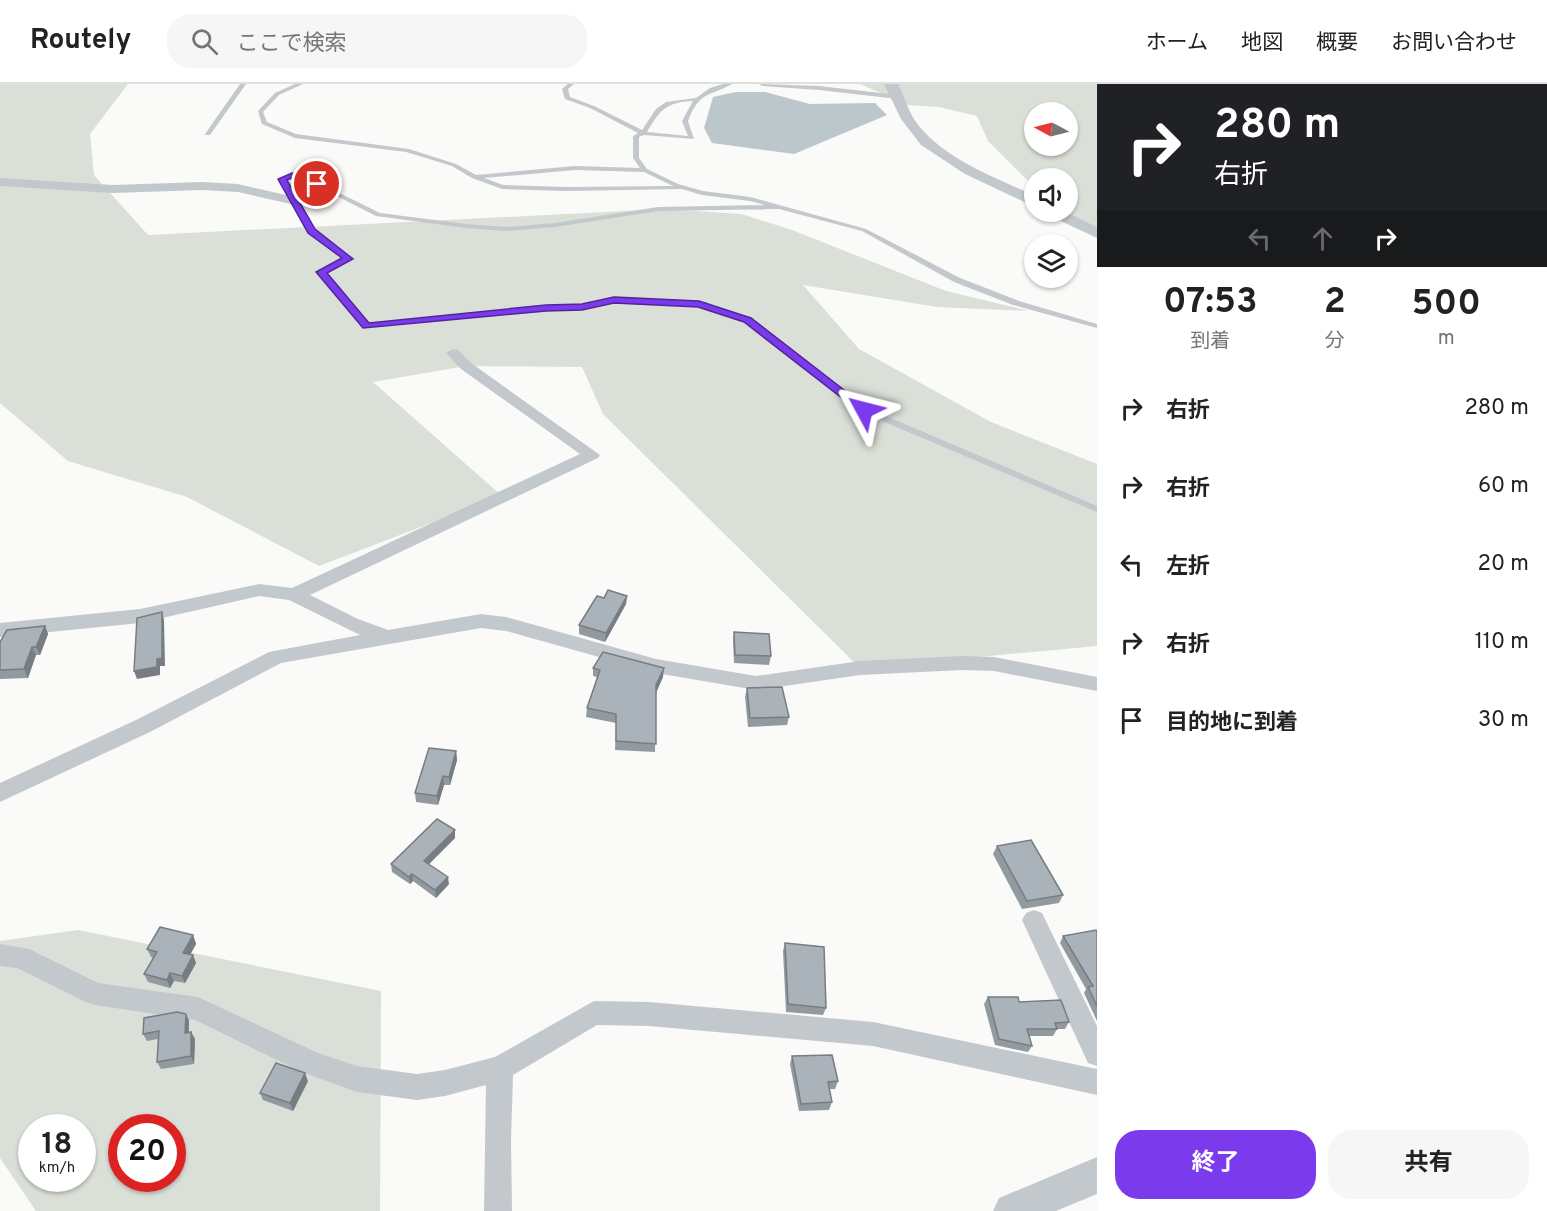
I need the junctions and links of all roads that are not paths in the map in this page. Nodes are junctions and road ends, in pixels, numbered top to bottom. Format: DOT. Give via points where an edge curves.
graph roads {
  1 [pos="243,84"];
  2 [pos="300,84"];
  3 [pos="571,84"];
  4 [pos="729,84"];
  5 [pos="762,84"];
  6 [pos="894,91"];
  7 [pos="695,99"];
  8 [pos="208,134"];
  9 [pos="643,134"];
  10 [pos="645,170"];
  11 [pos="474,177"];
  12 [pos="0,182"];
  13 [pos="686,188"];
  14 [pos="1024,196"];
  15 [pos="296,201"];
  16 [pos="778,207"];
  17 [pos="1074,222"];
  18 [pos="1097,233"];
  19 [pos="1097,326"];
  20 [pos="453,353"];
  21 [pos="1097,509"];
  22 [pos="294,595"];
  23 [pos="0,630"];
  24 [pos="387,637"];
  25 [pos="1097,684"];
  26 [pos="0,793"];
  27 [pos="1034,920"];
  28 [pos="0,955"];
  29 [pos="1097,1054"];
  30 [pos="500,1068"];
  31 [pos="1097,1082"];
  32 [pos="1097,1175"];
  33 [pos="498,1211"];
  34 [pos="1012,1211"];
  1 -- 8 [label="lane"];
  2 -- 11 [label="lane" via="277,94 260,112 264,123 295,136 407,150 454,165"];
  3 -- 9 [label="lane" via="566,89 567,98"];
  4 -- 7 [label="lane"];
  5 -- 6 [label="lane"];
  6 -- 14 [label="street" via="915,130 928,142 950,159"];
  7 -- 9 [label="lane" via="669,101 655,112"];
  7 -- 9 [label="lane" via="685,121 692,138"];
  9 -- 10 [label="lane" via="636,136 636,158"];
  10 -- 11 [label="lane" via="575,168"];
  10 -- 13 [label="lane"];
  11 -- 13 [label="lane" via="501,187"];
  12 -- 15 [label="street" via="112,189 238,188"];
  13 -- 16 [label="lane"];
  15 -- 16 [label="lane" via="283,179 292,175 378,215 476,227 555,225 658,209"];
  15 -- 21 [label="lane" via="311,231 348,259 321,272 366,326 582,307 614,300 699,304 748,320 864,410"];
  16 -- 19 [label="lane" via="864,230 957,280 1016,303"];
  17 -- 18 [label="street"];
  20 -- 22 [label="street" via="592,455"];
  22 -- 23 [label="street" via="259,590 140,616"];
  22 -- 24 [label="street"];
  24 -- 25 [label="street" via="482,621 506,624 656,666 756,683 860,668 962,663 994,664"];
  24 -- 26 [label="street" via="276,657 143,726"];
  27 -- 29 [label="street"];
  28 -- 30 [label="street" via="20,957 95,994 198,1009 313,1064 357,1078 417,1087"];
  30 -- 31 [label="street" via="594,1013 649,1014 873,1034"];
  30 -- 33 [label="street"];
  32 -- 34 [label="street"];
}
